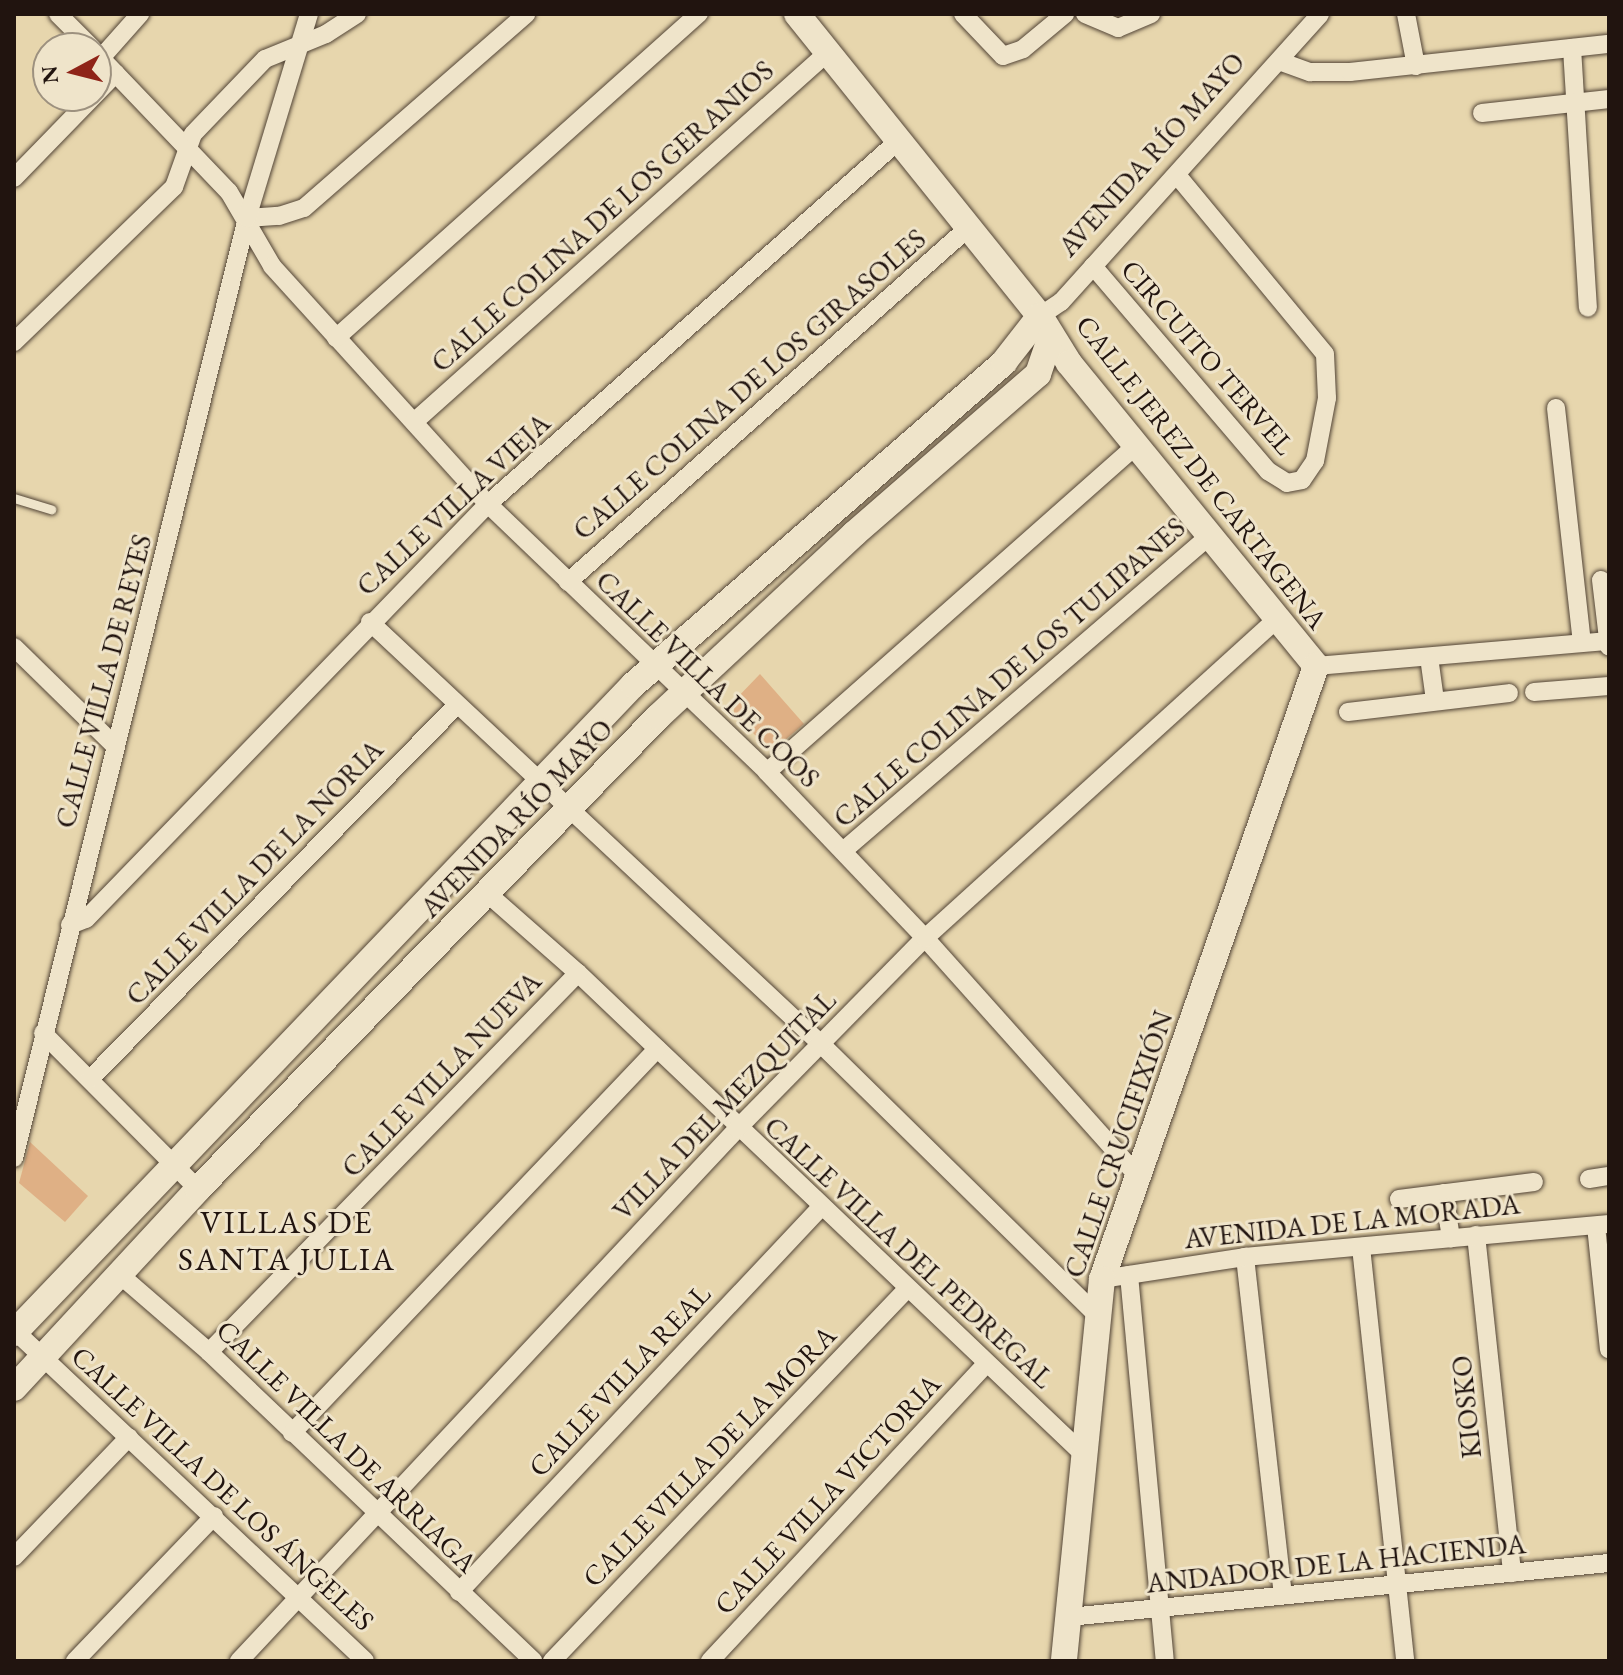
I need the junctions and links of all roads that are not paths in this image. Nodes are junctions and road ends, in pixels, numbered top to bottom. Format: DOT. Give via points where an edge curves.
graph roads {
  1 [pos="58,14"];
  2 [pos="140,14"];
  3 [pos="309,14"];
  4 [pos="357,14"];
  5 [pos="526,14"];
  6 [pos="699,14"];
  7 [pos="797,14"];
  8 [pos="963,14"];
  9 [pos="1065,14"];
  10 [pos="1085,14"];
  11 [pos="1151,14"];
  12 [pos="1320,14"];
  13 [pos="1409,18"];
  14 [pos="76,32"];
  15 [pos="112,39"];
  16 [pos="1609,44"];
  17 [pos="300,45"];
  18 [pos="1572,48"];
  19 [pos="827,53"];
  20 [pos="1279,61"];
  21 [pos="1416,66"];
  22 [pos="112,69"];
  23 [pos="116,73"];
  24 [pos="1609,99"];
  25 [pos="1576,103"];
  26 [pos="1482,113"];
  27 [pos="897,142"];
  28 [pos="188,146"];
  29 [pos="1177,175"];
  30 [pos="14,178"];
  31 [pos="247,218"];
  32 [pos="968,228"];
  33 [pos="1093,266"];
  34 [pos="1588,308"];
  35 [pos="1051,318"];
  36 [pos="336,338"];
  37 [pos="14,342"];
  38 [pos="1556,408"];
  39 [pos="414,422"];
  40 [pos="1138,444"];
  41 [pos="14,498"];
  42 [pos="488,504"];
  43 [pos="51,509"];
  44 [pos="1211,534"];
  45 [pos="1605,580"];
  46 [pos="568,582"];
  47 [pos="1577,582"];
  48 [pos="1278,618"];
  49 [pos="370,622"];
  50 [pos="1608,641"];
  51 [pos="1582,642"];
  52 [pos="14,647"];
  53 [pos="1609,647"];
  54 [pos="1429,657"];
  55 [pos="28,660"];
  56 [pos="655,664"];
  57 [pos="1316,666"];
  58 [pos="14,674"];
  59 [pos="1609,686"];
  60 [pos="685,691"];
  61 [pos="1534,692"];
  62 [pos="1509,693"];
  63 [pos="1435,700"];
  64 [pos="457,705"];
  65 [pos="1348,712"];
  66 [pos="114,745"];
  67 [pos="767,772"];
  68 [pos="541,785"];
  69 [pos="570,810"];
  70 [pos="843,851"];
  71 [pos="488,894"];
  72 [pos="70,925"];
  73 [pos="925,938"];
  74 [pos="578,973"];
  75 [pos="43,1033"];
  76 [pos="821,1044"];
  77 [pos="657,1049"];
  78 [pos="90,1079"];
  79 [pos="737,1129"];
  80 [pos="14,1158"];
  81 [pos="175,1163"];
  82 [pos="1609,1176"];
  83 [pos="1139,1177"];
  84 [pos="1589,1179"];
  85 [pos="1534,1182"];
  86 [pos="198,1189"];
  87 [pos="1444,1193"];
  88 [pos="1399,1199"];
  89 [pos="821,1207"];
  90 [pos="1603,1225"];
  91 [pos="1476,1235"];
  92 [pos="1451,1238"];
  93 [pos="1361,1247"];
  94 [pos="1245,1257"];
  95 [pos="119,1274"];
  96 [pos="1129,1275"];
  97 [pos="1102,1279"];
  98 [pos="906,1290"];
  99 [pos="1096,1314"];
  100 [pos="14,1331"];
  101 [pos="1609,1349"];
  102 [pos="209,1352"];
  103 [pos="43,1355"];
  104 [pos="985,1365"];
  105 [pos="14,1388"];
  106 [pos="292,1433"];
  107 [pos="129,1437"];
  108 [pos="1082,1453"];
  109 [pos="378,1513"];
  110 [pos="214,1516"];
  111 [pos="14,1557"];
  112 [pos="1609,1563"];
  113 [pos="1512,1573"];
  114 [pos="1397,1584"];
  115 [pos="459,1592"];
  116 [pos="1283,1595"];
  117 [pos="300,1598"];
  118 [pos="1159,1609"];
  119 [pos="1069,1617"];
  120 [pos="75,1661"];
  121 [pos="239,1661"];
  122 [pos="365,1661"];
  123 [pos="533,1661"];
  124 [pos="552,1661"];
  125 [pos="710,1661"];
  126 [pos="1064,1661"];
  127 [pos="1165,1661"];
  128 [pos="1405,1661"];
  1 -- 14 [label="street, CALLE VILLA DE COOS"];
  2 -- 15 [label="street"];
  3 -- 17 [label="street, CALLE VILLA DE REYES"];
  4 -- 17 [label="street"];
  5 -- 31 [label="street" via="317,198 293,213"];
  6 -- 36 [label="street"];
  7 -- 19 [label="street, CALLE JEREZ DE CARTAGENA"];
  8 -- 9 [label="street" via="1003,56 1023,49"];
  10 -- 11 [label="street" via="1118,28"];
  12 -- 20 [label="street, AVENIDA RÍO MAYO"];
  13 -- 21 [label="street"];
  16 -- 18 [label="street"];
  17 -- 28 [label="street" via="265,59 200,123"];
  17 -- 31 [label="street, CALLE VILLA DE REYES"];
  18 -- 21 [label="street"];
  18 -- 25 [label="street"];
  19 -- 27 [label="street, CALLE JEREZ DE CARTAGENA"];
  19 -- 39 [label="street, CALLE COLINA DE LOS GERANIOS"];
  20 -- 21 [label="street" via="1318,73"];
  20 -- 29 [label="street, AVENIDA RÍO MAYO"];
  22 -- 23 [label="street, CALLE VILLA DE COOS"];
  23 -- 28 [label="street, CALLE VILLA DE COOS"];
  23 -- 30 [label="street"];
  24 -- 25 [label="street"];
  25 -- 26 [label="street"];
  25 -- 34 [label="street"];
  27 -- 32 [label="street, CALLE JEREZ DE CARTAGENA"];
  27 -- 42 [label="street, CALLE VILLA VIEJA"];
  28 -- 31 [label="street, CALLE VILLA DE COOS"];
  28 -- 37 [label="street" via="174,187"];
  29 -- 33 [label="street, AVENIDA RÍO MAYO"];
  29 -- 33 [label="street, CIRCUITO TERVEL" via="1325,354 1327,398 1315,461 1302,480 1287,483 1268,471"];
  31 -- 36 [label="street, CALLE VILLA DE COOS" via="272,266"];
  31 -- 66 [label="street, CALLE VILLA DE REYES"];
  32 -- 35 [label="street, CALLE JEREZ DE CARTAGENA"];
  32 -- 46 [label="street, CALLE COLINA DE LOS GIRASOLES"];
  33 -- 35 [label="street, AVENIDA RÍO MAYO"];
  35 -- 40 [label="street, CALLE JEREZ DE CARTAGENA"];
  35 -- 56 [label="street, AVENIDA RÍO MAYO"];
  35 -- 60 [label="street, AVENIDA RÍO MAYO" via="1038,374"];
  36 -- 39 [label="street, CALLE VILLA DE COOS"];
  38 -- 47 [label="street"];
  39 -- 42 [label="street, CALLE VILLA DE COOS"];
  40 -- 44 [label="street, CALLE JEREZ DE CARTAGENA"];
  40 -- 67 [label="street"];
  41 -- 43 [label="lane"];
  42 -- 46 [label="street, CALLE VILLA DE COOS"];
  42 -- 49 [label="street, CALLE VILLA VIEJA"];
  44 -- 48 [label="street, CALLE JEREZ DE CARTAGENA"];
  44 -- 70 [label="street, CALLE COLINA DE LOS TULIPANES"];
  45 -- 47 [label="street"];
  45 -- 50 [label="street"];
  46 -- 56 [label="street, CALLE VILLA DE COOS"];
  47 -- 51 [label="street"];
  48 -- 57 [label="street, CALLE JEREZ DE CARTAGENA"];
  48 -- 73 [label="street, VILLA DEL MEZQUITAL"];
  49 -- 64 [label="street"];
  49 -- 72 [label="street, CALLE VILLA VIEJA" via="86,919"];
  50 -- 51 [label="street"];
  50 -- 53 [label="street"];
  51 -- 54 [label="street"];
  52 -- 55 [label="street"];
  54 -- 57 [label="street"];
  54 -- 63 [label="street"];
  55 -- 58 [label="street"];
  55 -- 66 [label="street"];
  56 -- 60 [label="street, CALLE VILLA DE COOS"];
  56 -- 68 [label="street, AVENIDA RÍO MAYO"];
  57 -- 83 [label="street, CALLE CRUCIFIXIÓN"];
  59 -- 61 [label="street"];
  60 -- 67 [label="street, CALLE VILLA DE COOS"];
  60 -- 69 [label="street, AVENIDA RÍO MAYO"];
  62 -- 63 [label="street"];
  63 -- 65 [label="street"];
  64 -- 68 [label="street"];
  64 -- 78 [label="street, CALLE VILLA DE LA NORIA"];
  66 -- 72 [label="street, CALLE VILLA DE REYES"];
  67 -- 70 [label="street, CALLE VILLA DE COOS"];
  68 -- 69 [label="street"];
  68 -- 81 [label="street, AVENIDA RÍO MAYO"];
  69 -- 71 [label="street, AVENIDA RÍO MAYO"];
  69 -- 76 [label="street"];
  70 -- 73 [label="street, CALLE VILLA DE COOS"];
  71 -- 74 [label="street, CALLE VILLA DEL PEDREGAL"];
  71 -- 86 [label="street, AVENIDA RÍO MAYO"];
  72 -- 75 [label="street, CALLE VILLA DE REYES"];
  73 -- 76 [label="street, VILLA DEL MEZQUITAL"];
  73 -- 83 [label="street, CALLE VILLA DE COOS"];
  74 -- 77 [label="street, CALLE VILLA DEL PEDREGAL"];
  74 -- 102 [label="street, CALLE VILLA NUEVA"];
  75 -- 78 [label="street"];
  75 -- 80 [label="street, CALLE VILLA DE REYES"];
  76 -- 79 [label="street, VILLA DEL MEZQUITAL"];
  76 -- 99 [label="street"];
  77 -- 79 [label="street, CALLE VILLA DEL PEDREGAL"];
  77 -- 106 [label="street"];
  78 -- 81 [label="street"];
  79 -- 89 [label="street, CALLE VILLA DEL PEDREGAL"];
  79 -- 109 [label="street, VILLA DEL MEZQUITAL"];
  81 -- 86 [label="street"];
  81 -- 100 [label="street, AVENIDA RÍO MAYO"];
  82 -- 84 [label="street"];
  83 -- 97 [label="street, CALLE CRUCIFIXIÓN"];
  85 -- 87 [label="street"];
  86 -- 95 [label="street, AVENIDA RÍO MAYO"];
  87 -- 88 [label="street"];
  87 -- 92 [label="street"];
  89 -- 98 [label="street, CALLE VILLA DEL PEDREGAL"];
  89 -- 115 [label="street, CALLE VILLA REAL"];
  90 -- 91 [label="street, AVENIDA DE LA MORADA"];
  90 -- 101 [label="street"];
  91 -- 92 [label="street, AVENIDA DE LA MORADA"];
  91 -- 113 [label="street, KIOSKO"];
  92 -- 93 [label="street, AVENIDA DE LA MORADA"];
  93 -- 94 [label="street, AVENIDA DE LA MORADA"];
  93 -- 114 [label="street"];
  94 -- 96 [label="street, AVENIDA DE LA MORADA"];
  94 -- 116 [label="street"];
  95 -- 102 [label="street, CALLE VILLA DE ARRIAGA"];
  95 -- 103 [label="street, AVENIDA RÍO MAYO"];
  96 -- 97 [label="street, AVENIDA DE LA MORADA"];
  96 -- 118 [label="street"];
  97 -- 99 [label="street, CALLE CRUCIFIXIÓN"];
  98 -- 104 [label="street, CALLE VILLA DEL PEDREGAL"];
  98 -- 124 [label="street, CALLE VILLA DE LA MORA"];
  99 -- 108 [label="street, CALLE CRUCIFIXIÓN"];
  100 -- 103 [label="street, CALLE VILLA DE LOS ÁNGELES"];
  102 -- 106 [label="street, CALLE VILLA DE ARRIAGA"];
  103 -- 105 [label="street, AVENIDA RÍO MAYO"];
  103 -- 107 [label="street, CALLE VILLA DE LOS ÁNGELES"];
  104 -- 108 [label="street, CALLE VILLA DEL PEDREGAL"];
  104 -- 125 [label="street, CALLE VILLA VICTORIA"];
  106 -- 109 [label="street, CALLE VILLA DE ARRIAGA"];
  107 -- 110 [label="street, CALLE VILLA DE LOS ÁNGELES"];
  107 -- 111 [label="street"];
  108 -- 119 [label="street, CALLE CRUCIFIXIÓN"];
  109 -- 115 [label="street, CALLE VILLA DE ARRIAGA"];
  109 -- 117 [label="street, VILLA DEL MEZQUITAL"];
  110 -- 117 [label="street, CALLE VILLA DE LOS ÁNGELES"];
  110 -- 120 [label="street"];
  112 -- 113 [label="street, ANDADOR DE LA HACIENDA"];
  113 -- 114 [label="street, ANDADOR DE LA HACIENDA"];
  114 -- 116 [label="street, ANDADOR DE LA HACIENDA"];
  114 -- 128 [label="street"];
  115 -- 123 [label="street, CALLE VILLA DE ARRIAGA"];
  116 -- 118 [label="street, ANDADOR DE LA HACIENDA"];
  117 -- 121 [label="street, VILLA DEL MEZQUITAL"];
  117 -- 122 [label="street, CALLE VILLA DE LOS ÁNGELES"];
  118 -- 119 [label="street, ANDADOR DE LA HACIENDA"];
  118 -- 127 [label="street"];
  119 -- 126 [label="street, CALLE CRUCIFIXIÓN"];
}
